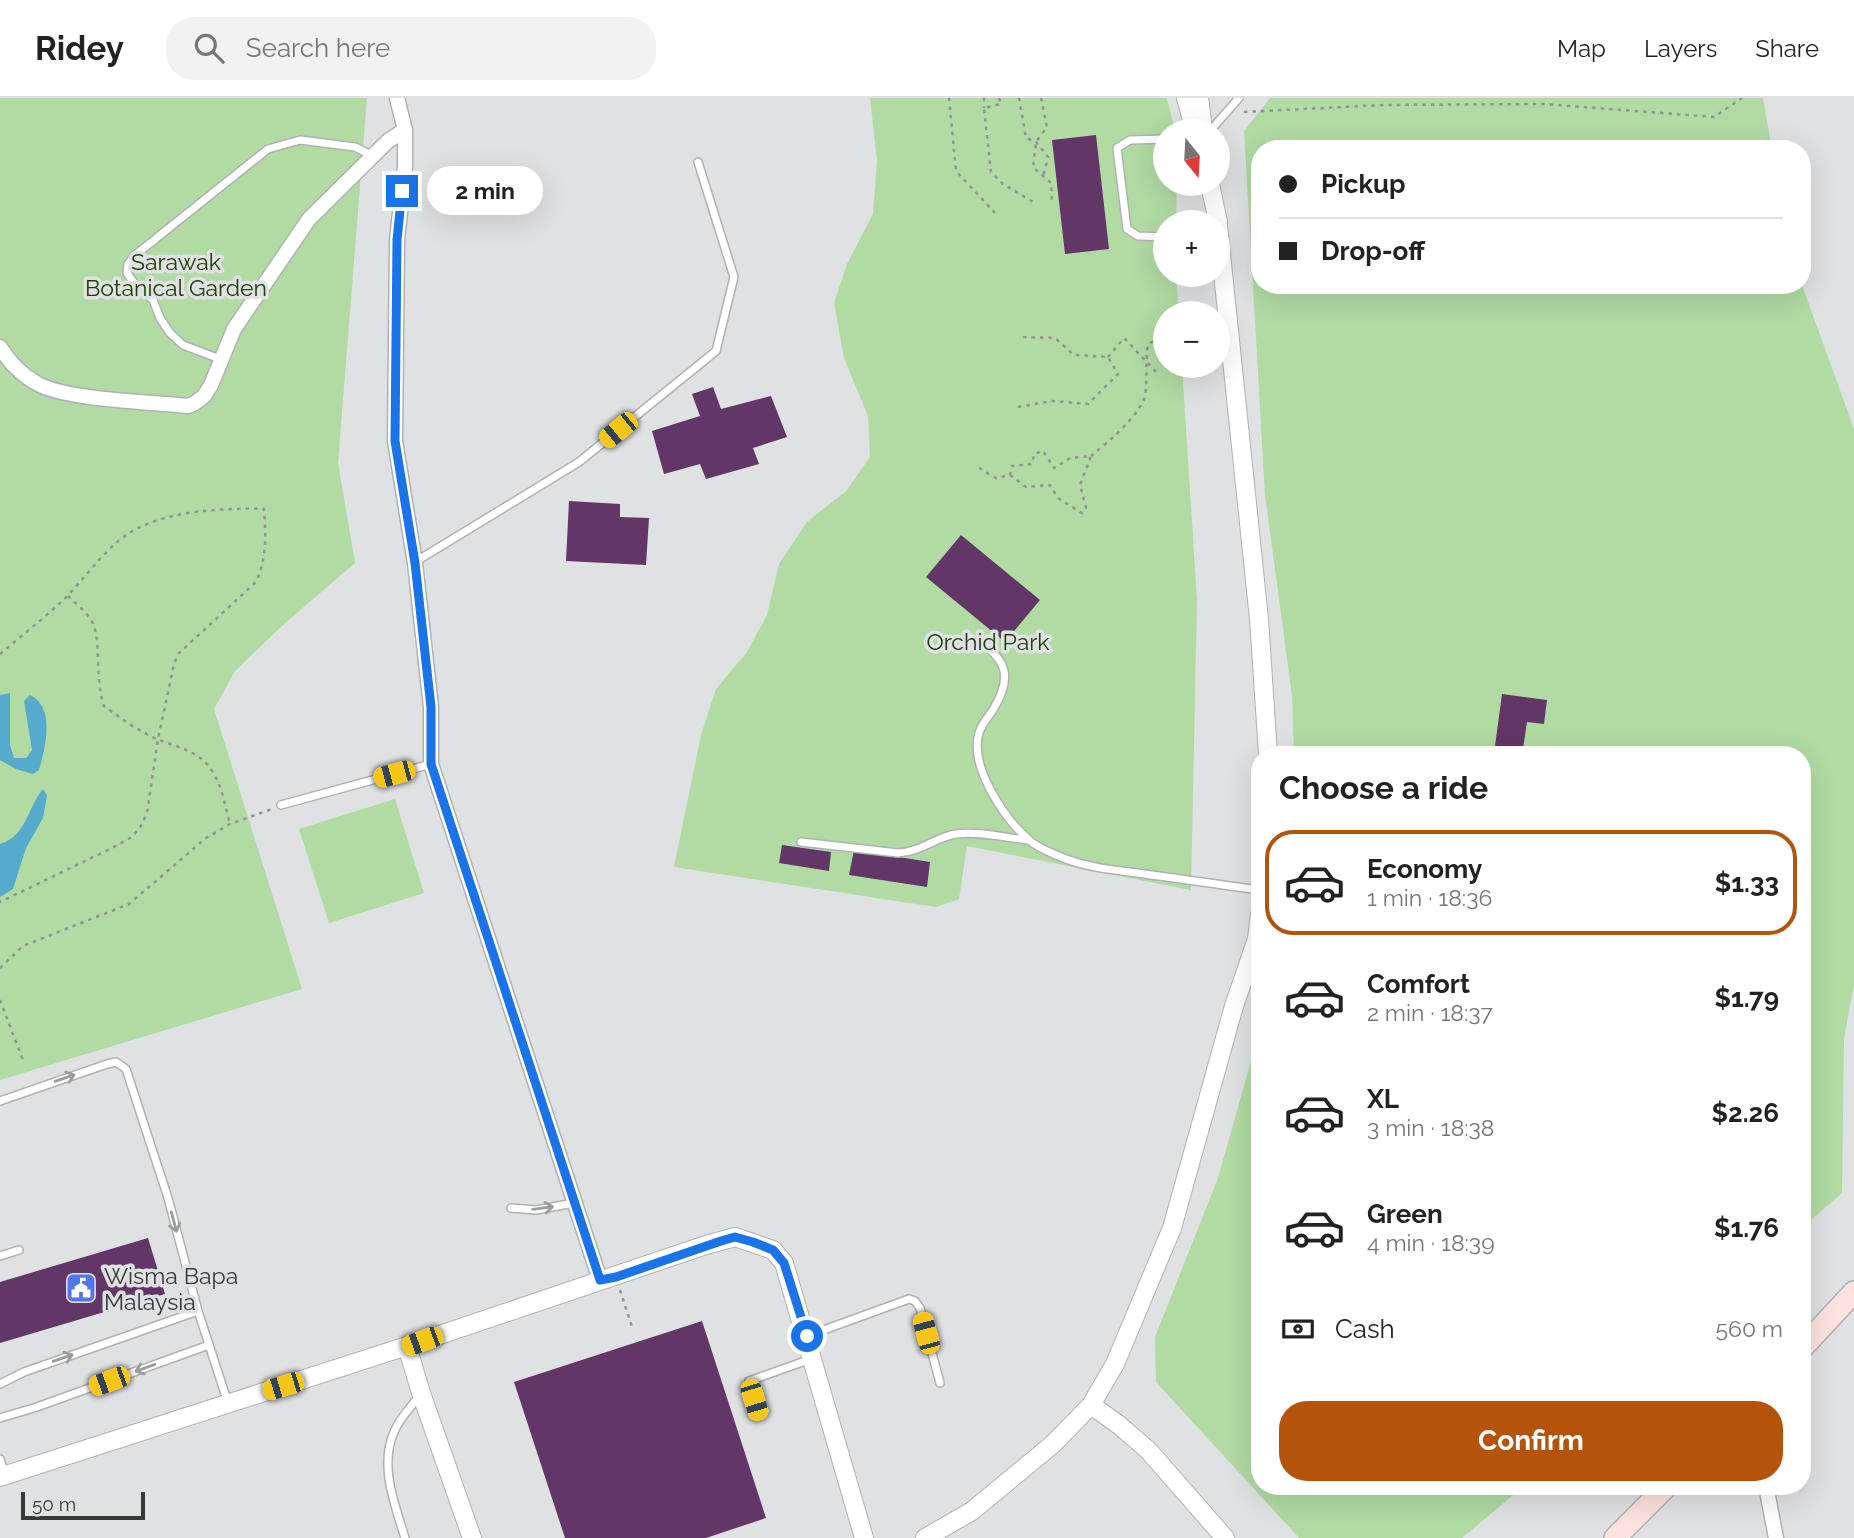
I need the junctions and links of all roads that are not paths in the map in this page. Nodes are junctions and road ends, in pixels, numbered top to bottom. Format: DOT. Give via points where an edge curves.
graph roads {
  1 [pos="397,98"];
  2 [pos="1186,98"];
  3 [pos="1199,98"];
  4 [pos="1239,98"];
  5 [pos="1192,119"];
  6 [pos="1202,119"];
  7 [pos="1221,119"];
  8 [pos="405,130"];
  9 [pos="1153,139"];
  10 [pos="373,156"];
  11 [pos="698,162"];
  12 [pos="1153,237"];
  13 [pos="1225,287"];
  14 [pos="0,347"];
  15 [pos="220,359"];
  16 [pos="415,563"];
  17 [pos="978,639"];
  18 [pos="1267,746"];
  19 [pos="431,764"];
  20 [pos="282,805"];
  21 [pos="1029,840"];
  22 [pos="802,842"];
  23 [pos="1251,889"];
  24 [pos="1251,956"];
  25 [pos="0,1101"];
  26 [pos="574,1203"];
  27 [pos="512,1208"];
  28 [pos="19,1250"];
  29 [pos="0,1256"];
  30 [pos="608,1279"];
  31 [pos="1854,1292"];
  32 [pos="198,1311"];
  33 [pos="807,1336"];
  34 [pos="1811,1338"];
  35 [pos="209,1345"];
  36 [pos="407,1346"];
  37 [pos="811,1358"];
  38 [pos="940,1383"];
  39 [pos="0,1384"];
  40 [pos="421,1393"];
  41 [pos="228,1403"];
  42 [pos="1091,1405"];
  43 [pos="758,1415"];
  44 [pos="0,1418"];
  45 [pos="2,1471"];
  46 [pos="1658,1495"];
  47 [pos="1768,1495"];
  48 [pos="405,1538"];
  49 [pos="472,1538"];
  50 [pos="864,1538"];
  51 [pos="925,1538"];
  52 [pos="1225,1538"];
  53 [pos="1615,1538"];
  54 [pos="1776,1538"];
  1 -- 8 [label="street"];
  2 -- 5 [label="street"];
  3 -- 6 [label="street"];
  4 -- 7 [label="lane"];
  8 -- 10 [label="street"];
  8 -- 16 [label="street" via="397,240 395,441"];
  9 -- 12 [label="lane" via="1130,140 1117,149 1128,229 1138,236"];
  10 -- 15 [label="street" via="309,219 234,329"];
  10 -- 15 [label="lane" via="355,147 300,140 268,149 134,256 127,273 153,300 170,333 183,345"];
  11 -- 16 [label="lane" via="734,277 716,351 579,462"];
  13 -- 18 [label="street"];
  14 -- 15 [label="street" via="9,362 39,385 69,394 188,406 204,396"];
  16 -- 19 [label="street" via="431,707"];
  17 -- 21 [label="lane" via="997,653 1005,678 979,733 978,757 985,782"];
  19 -- 20 [label="lane"];
  19 -- 26 [label="street"];
  21 -- 22 [label="lane" via="952,835 898,853"];
  21 -- 23 [label="lane" via="1062,858 1098,867"];
  24 -- 42 [label="street" via="1172,1228 1115,1364"];
  25 -- 32 [label="lane, one-way" via="107,1063 116,1062 126,1069"];
  27 -- 26 [label="lane, one-way" via="536,1210"];
  26 -- 30 [label="street"];
  28 -- 29 [label="lane"];
  30 -- 33 [label="street" via="735,1237 753,1242 773,1250 784,1263"];
  30 -- 36 [label="street"];
  31 -- 34 [label="main road"];
  32 -- 35 [label="lane"];
  39 -- 32 [label="lane, one-way"];
  33 -- 37 [label="street"];
  33 -- 38 [label="lane" via="909,1299 915,1301"];
  35 -- 41 [label="lane"];
  35 -- 44 [label="lane, one-way"];
  36 -- 40 [label="street"];
  36 -- 41 [label="street"];
  37 -- 43 [label="lane" via="749,1381"];
  37 -- 50 [label="street"];
  40 -- 48 [label="lane" via="394,1432 387,1465"];
  40 -- 49 [label="street"];
  41 -- 45 [label="street"];
  42 -- 51 [label="street" via="1013,1479 972,1511"];
  42 -- 52 [label="street" via="1149,1451"];
  46 -- 53 [label="main road"];
  47 -- 54 [label="street"];
}
